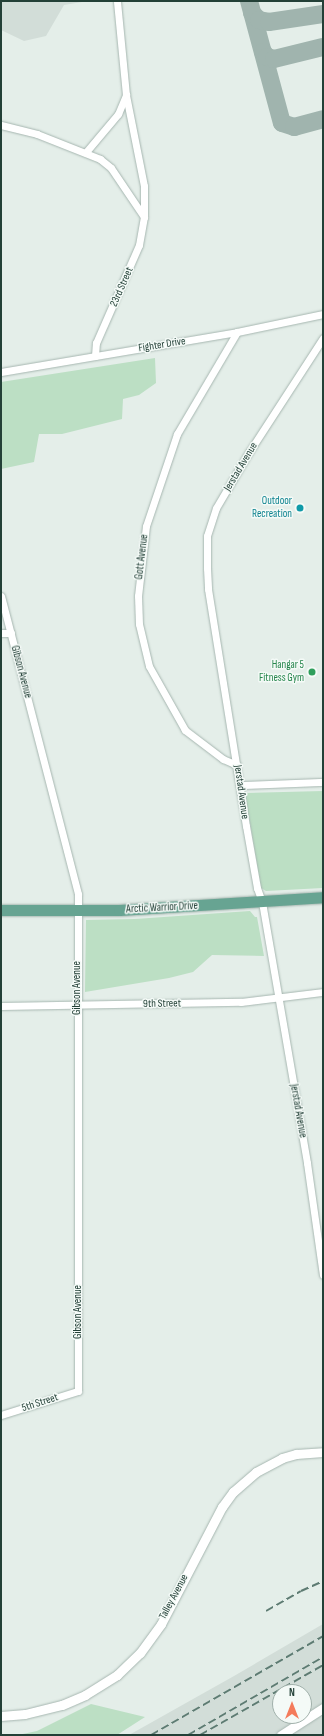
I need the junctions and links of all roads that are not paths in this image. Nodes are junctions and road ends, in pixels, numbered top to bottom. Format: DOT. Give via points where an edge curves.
graph roads {
  1 [pos="117,1"];
  2 [pos="126,95"];
  3 [pos="1,125"];
  4 [pos="86,152"];
  5 [pos="144,217"];
  6 [pos="323,314"];
  7 [pos="237,332"];
  8 [pos="323,338"];
  9 [pos="95,356"];
  10 [pos="1,372"];
  11 [pos="1,596"];
  12 [pos="11,633"];
  13 [pos="1,634"];
  14 [pos="237,765"];
  15 [pos="323,782"];
  16 [pos="241,785"];
  17 [pos="323,897"];
  18 [pos="262,902"];
  19 [pos="1,910"];
  20 [pos="77,910"];
  21 [pos="323,992"];
  22 [pos="278,998"];
  23 [pos="1,1006"];
  24 [pos="77,1006"];
  25 [pos="323,1275"];
  26 [pos="78,1391"];
  27 [pos="1,1415"];
  28 [pos="323,1452"];
  29 [pos="323,1708"];
  30 [pos="1,1716"];
  31 [pos="281,1735"];
  1 -- 2 [label="street, 23rd Street"];
  2 -- 4 [label="street, 23rd Street" via="118,114"];
  2 -- 5 [label="street, 23rd Street" via="144,186"];
  3 -- 4 [label="street" via="37,134"];
  4 -- 5 [label="street" via="111,168"];
  5 -- 9 [label="street, 23rd Street" via="139,245 96,343"];
  6 -- 7 [label="street, Fighter Drive"];
  7 -- 9 [label="street, Fighter Drive"];
  7 -- 14 [label="street, Gott Avenue" via="177,434 146,526 138,596 139,624 149,666 185,730 223,759"];
  8 -- 14 [label="street, Jerstad Avenue" via="216,508 208,536 208,589"];
  9 -- 10 [label="street, Fighter Drive"];
  11 -- 12 [label="street, Gibson Avenue"];
  12 -- 13 [label="street"];
  12 -- 20 [label="street, Gibson Avenue" via="75,878"];
  14 -- 16 [label="street, Jerstad Avenue"];
  15 -- 16 [label="street"];
  16 -- 18 [label="street, Jerstad Avenue" via="257,888"];
  17 -- 18 [label="main road, Arctic Warrior Drive"];
  18 -- 20 [label="main road, Arctic Warrior Drive"];
  18 -- 22 [label="street, Jerstad Avenue"];
  19 -- 20 [label="main road, Arctic Warrior Drive"];
  20 -- 24 [label="street, Gibson Avenue"];
  21 -- 22 [label="street, 9th Street"];
  22 -- 24 [label="street, 9th Street" via="213,1003"];
  22 -- 25 [label="street, Jerstad Avenue" via="307,1163"];
  23 -- 24 [label="street, 9th Street"];
  24 -- 26 [label="street, Gibson Avenue"];
  26 -- 27 [label="street, 5th Street"];
  28 -- 30 [label="street, Talley Avenue" via="282,1458 256,1472 233,1492 222,1507 161,1624 140,1653 117,1675 85,1695 62,1705 25,1714"];
  29 -- 31 [label="street"];
}
